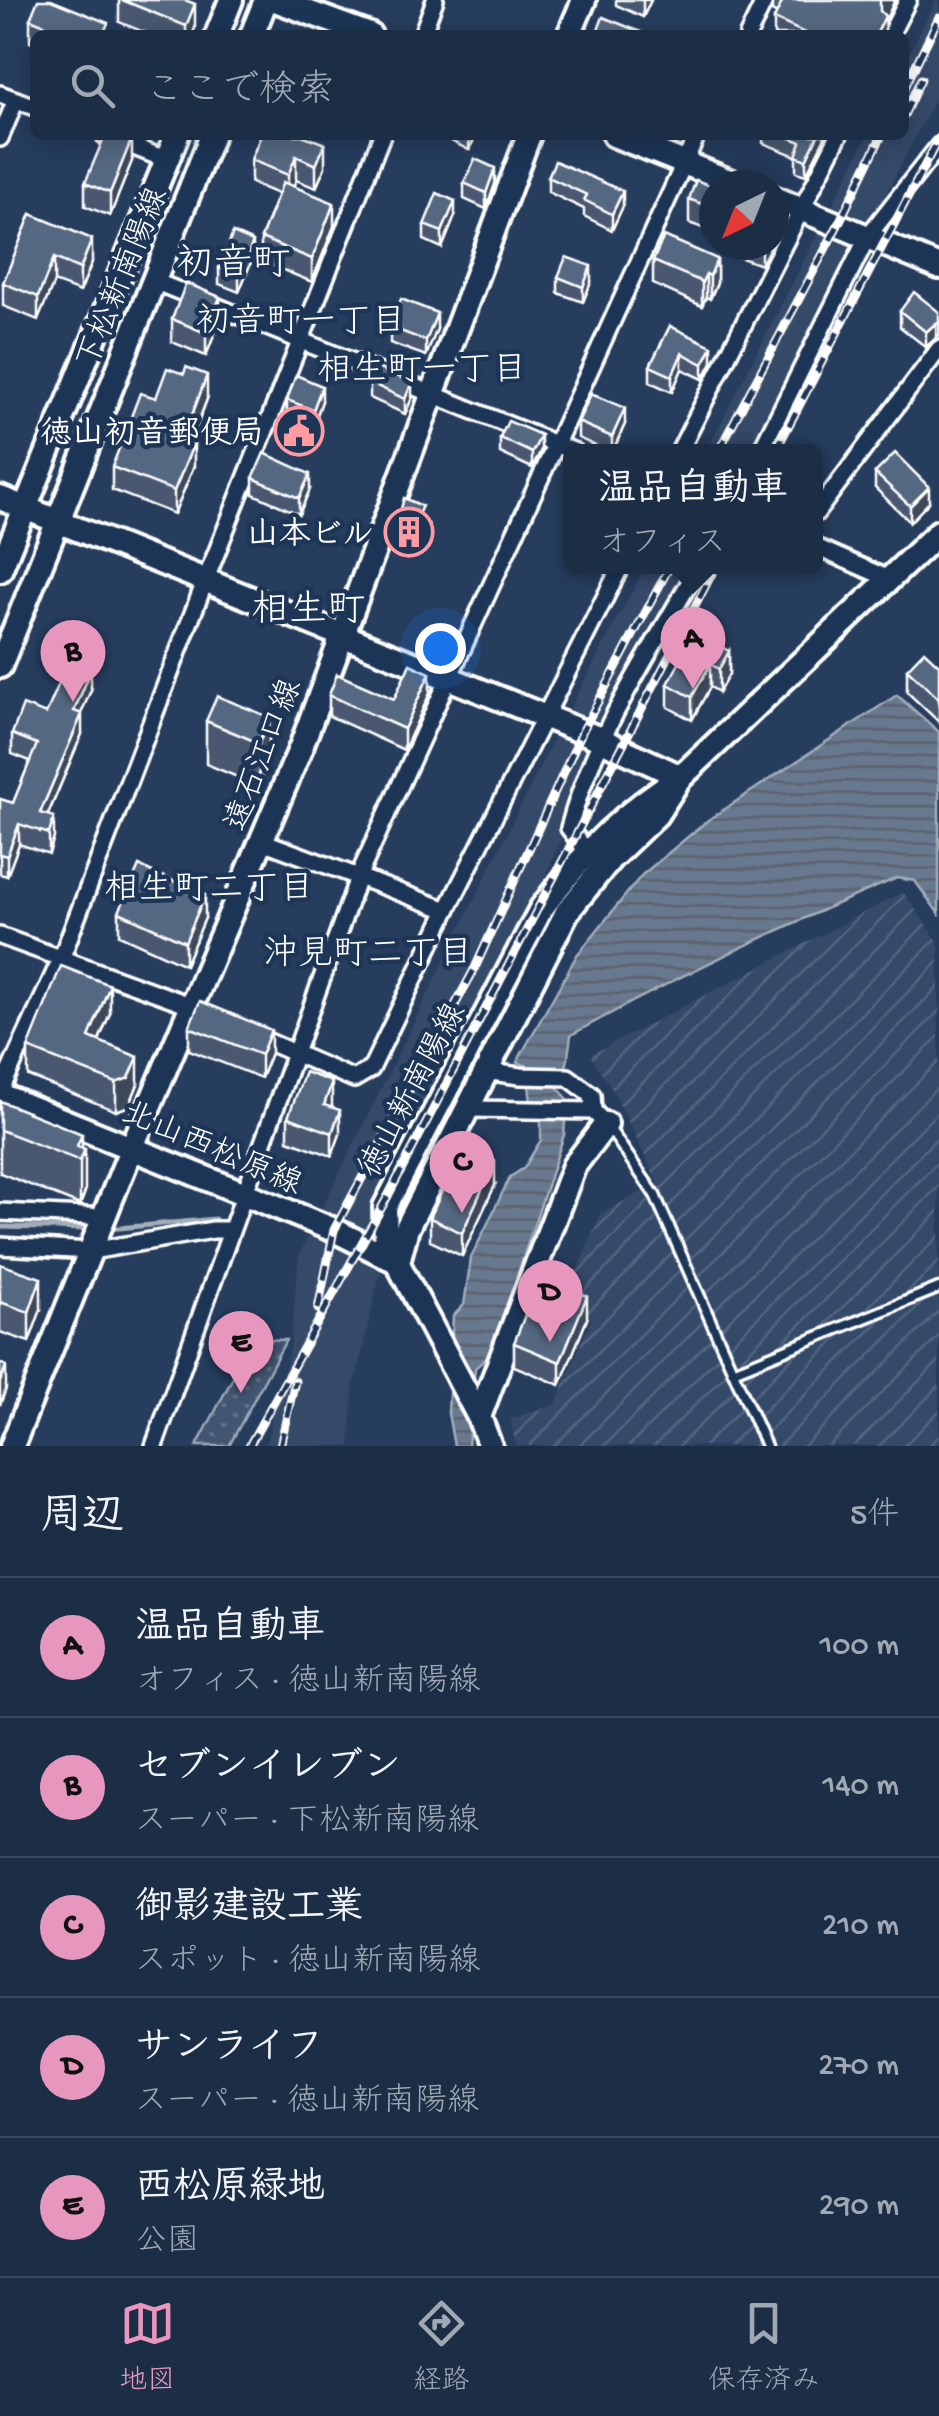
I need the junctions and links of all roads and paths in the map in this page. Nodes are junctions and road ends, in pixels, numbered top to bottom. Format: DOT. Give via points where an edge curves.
graph roads {
  1 [pos="230,0"];
  2 [pos="266,0"];
  3 [pos="275,0"];
  4 [pos="435,0"];
  5 [pos="584,0"];
  6 [pos="766,0"];
  7 [pos="908,0"];
  8 [pos="219,30"];
  9 [pos="254,30"];
  10 [pos="356,30"];
  11 [pos="424,30"];
  12 [pos="571,30"];
  13 [pos="751,30"];
  14 [pos="893,30"];
  15 [pos="0,94"];
  16 [pos="16,100"];
  17 [pos="30,106"];
  18 [pos="0,138"];
  19 [pos="117,140"];
  20 [pos="175,140"];
  21 [pos="210,140"];
  22 [pos="380,140"];
  23 [pos="528,140"];
  24 [pos="626,140"];
  25 [pos="694,140"];
  26 [pos="836,140"];
  27 [pos="939,146"];
  28 [pos="168,160"];
  29 [pos="683,163"];
  30 [pos="701,170"];
  31 [pos="789,204"];
  32 [pos="801,209"];
  33 [pos="868,236"];
  34 [pos="939,267"];
  35 [pos="154,281"];
  36 [pos="303,340"];
  37 [pos="939,349"];
  38 [pos="435,394"];
  39 [pos="556,444"];
  40 [pos="683,444"];
  41 [pos="764,444"];
  42 [pos="563,447"];
  43 [pos="0,498"];
  44 [pos="823,504"];
  45 [pos="24,507"];
  46 [pos="57,520"];
  47 [pos="939,532"];
  48 [pos="823,551"];
  49 [pos="0,570"];
  50 [pos="618,574"];
  51 [pos="694,574"];
  52 [pos="206,579"];
  53 [pos="889,579"];
  54 [pos="342,633"];
  55 [pos="0,666"];
  56 [pos="448,677"];
  57 [pos="546,717"];
  58 [pos="601,739"];
  59 [pos="681,777"];
  60 [pos="262,842"];
  61 [pos="588,853"];
  62 [pos="359,875"];
  63 [pos="447,910"];
  64 [pos="0,936"];
  65 [pos="61,958"];
  66 [pos="201,1009"];
  67 [pos="244,1030"];
  68 [pos="296,1056"];
  69 [pos="484,1071"];
  70 [pos="0,1093"];
  71 [pos="466,1110"];
  72 [pos="600,1118"];
  73 [pos="132,1147"];
  74 [pos="244,1195"];
  75 [pos="0,1212"];
  76 [pos="105,1218"];
  77 [pos="230,1230"];
  78 [pos="0,1246"];
  79 [pos="93,1246"];
  80 [pos="398,1262"];
  81 [pos="939,1288"];
  82 [pos="733,1371"];
  83 [pos="476,1413"];
  84 [pos="20,1444"];
  85 [pos="154,1446"];
  86 [pos="490,1446"];
  87 [pos="766,1446"];
  1 -- 8 [label="street"];
  2 -- 9 [label="street"];
  3 -- 10 [label="street"];
  4 -- 11 [label="street"];
  5 -- 12 [label="street"];
  6 -- 13 [label="street"];
  7 -- 14 [label="street"];
  15 -- 16 [label="street"];
  16 -- 17 [label="street"];
  16 -- 18 [label="street"];
  19 -- 28 [label="street"];
  20 -- 28 [label="street, 下松新南陽線"];
  21 -- 35 [label="street, 下松新南陽線"];
  22 -- 36 [label="street"];
  23 -- 38 [label="street, 遠石江口線"];
  24 -- 29 [label="street"];
  25 -- 29 [label="street"];
  26 -- 32 [label="street"];
  27 -- 33 [label="street"];
  28 -- 45 [label="street, 下松新南陽線"];
  29 -- 30 [label="street"];
  29 -- 39 [label="street"];
  31 -- 32 [label="street"];
  32 -- 33 [label="street"];
  32 -- 40 [label="street"];
  33 -- 34 [label="street"];
  33 -- 41 [label="street"];
  35 -- 36 [label="street"];
  35 -- 46 [label="street, 下松新南陽線"];
  36 -- 38 [label="street"];
  36 -- 52 [label="street"];
  37 -- 44 [label="street"];
  38 -- 39 [label="street"];
  38 -- 54 [label="street, 遠石江口線"];
  39 -- 42 [label="street"];
  39 -- 56 [label="street"];
  43 -- 45 [label="street"];
  45 -- 46 [label="street"];
  45 -- 49 [label="street, 下松新南陽線"];
  46 -- 52 [label="street"];
  46 -- 55 [label="street, 下松新南陽線"];
  47 -- 53 [label="street, 徳山新南陽線"];
  48 -- 53 [label="street"];
  50 -- 57 [label="street"];
  51 -- 58 [label="street"];
  52 -- 54 [label="street"];
  52 -- 65 [label="street"];
  53 -- 59 [label="street, 徳山新南陽線"];
  54 -- 56 [label="street"];
  54 -- 60 [label="street, 遠石江口線"];
  56 -- 57 [label="street"];
  56 -- 62 [label="street"];
  57 -- 58 [label="street"];
  57 -- 63 [label="street"];
  58 -- 59 [label="street"];
  58 -- 61 [label="street" via="570,828"];
  59 -- 61 [label="street, 徳山新南陽線" via="644,799"];
  59 -- 69 [label="street, 徳山新南陽線" via="656,815 567,912"];
  60 -- 62 [label="street"];
  60 -- 66 [label="street, 遠石江口線"];
  61 -- 80 [label="street, 徳山新南陽線" via="541,909 385,1207 386,1241"];
  62 -- 63 [label="street"];
  62 -- 68 [label="street"];
  63 -- 68 [label="street" via="371,1069 354,1080"];
  64 -- 65 [label="street"];
  65 -- 66 [label="street"];
  65 -- 70 [label="street"];
  66 -- 73 [label="street, 遠石江口線"];
  67 -- 68 [label="street"];
  68 -- 74 [label="street"];
  69 -- 71 [label="street, 徳山新南陽線"];
  69 -- 72 [label="street" via="568,1077 592,1095"];
  70 -- 73 [label="street, 北山西松原線"];
  71 -- 72 [label="street" via="570,1109"];
  71 -- 80 [label="street, 徳山新南陽線" via="407,1228"];
  72 -- 82 [label="lane" via="655,1195"];
  72 -- 83 [label="street" via="574,1166"];
  73 -- 74 [label="street, 北山西松原線"];
  73 -- 76 [label="street, 遠石江口線"];
  74 -- 77 [label="street"];
  74 -- 80 [label="street, 北山西松原線"];
  75 -- 76 [label="street"];
  76 -- 79 [label="street, 遠石江口線"];
  77 -- 79 [label="street"];
  77 -- 85 [label="street"];
  78 -- 79 [label="street"];
  79 -- 84 [label="street, 遠石江口線"];
  80 -- 83 [label="street, 徳山新南陽線"];
  81 -- 82 [label="lane"];
  82 -- 87 [label="lane"];
  83 -- 86 [label="street, 徳山新南陽線"];
}
